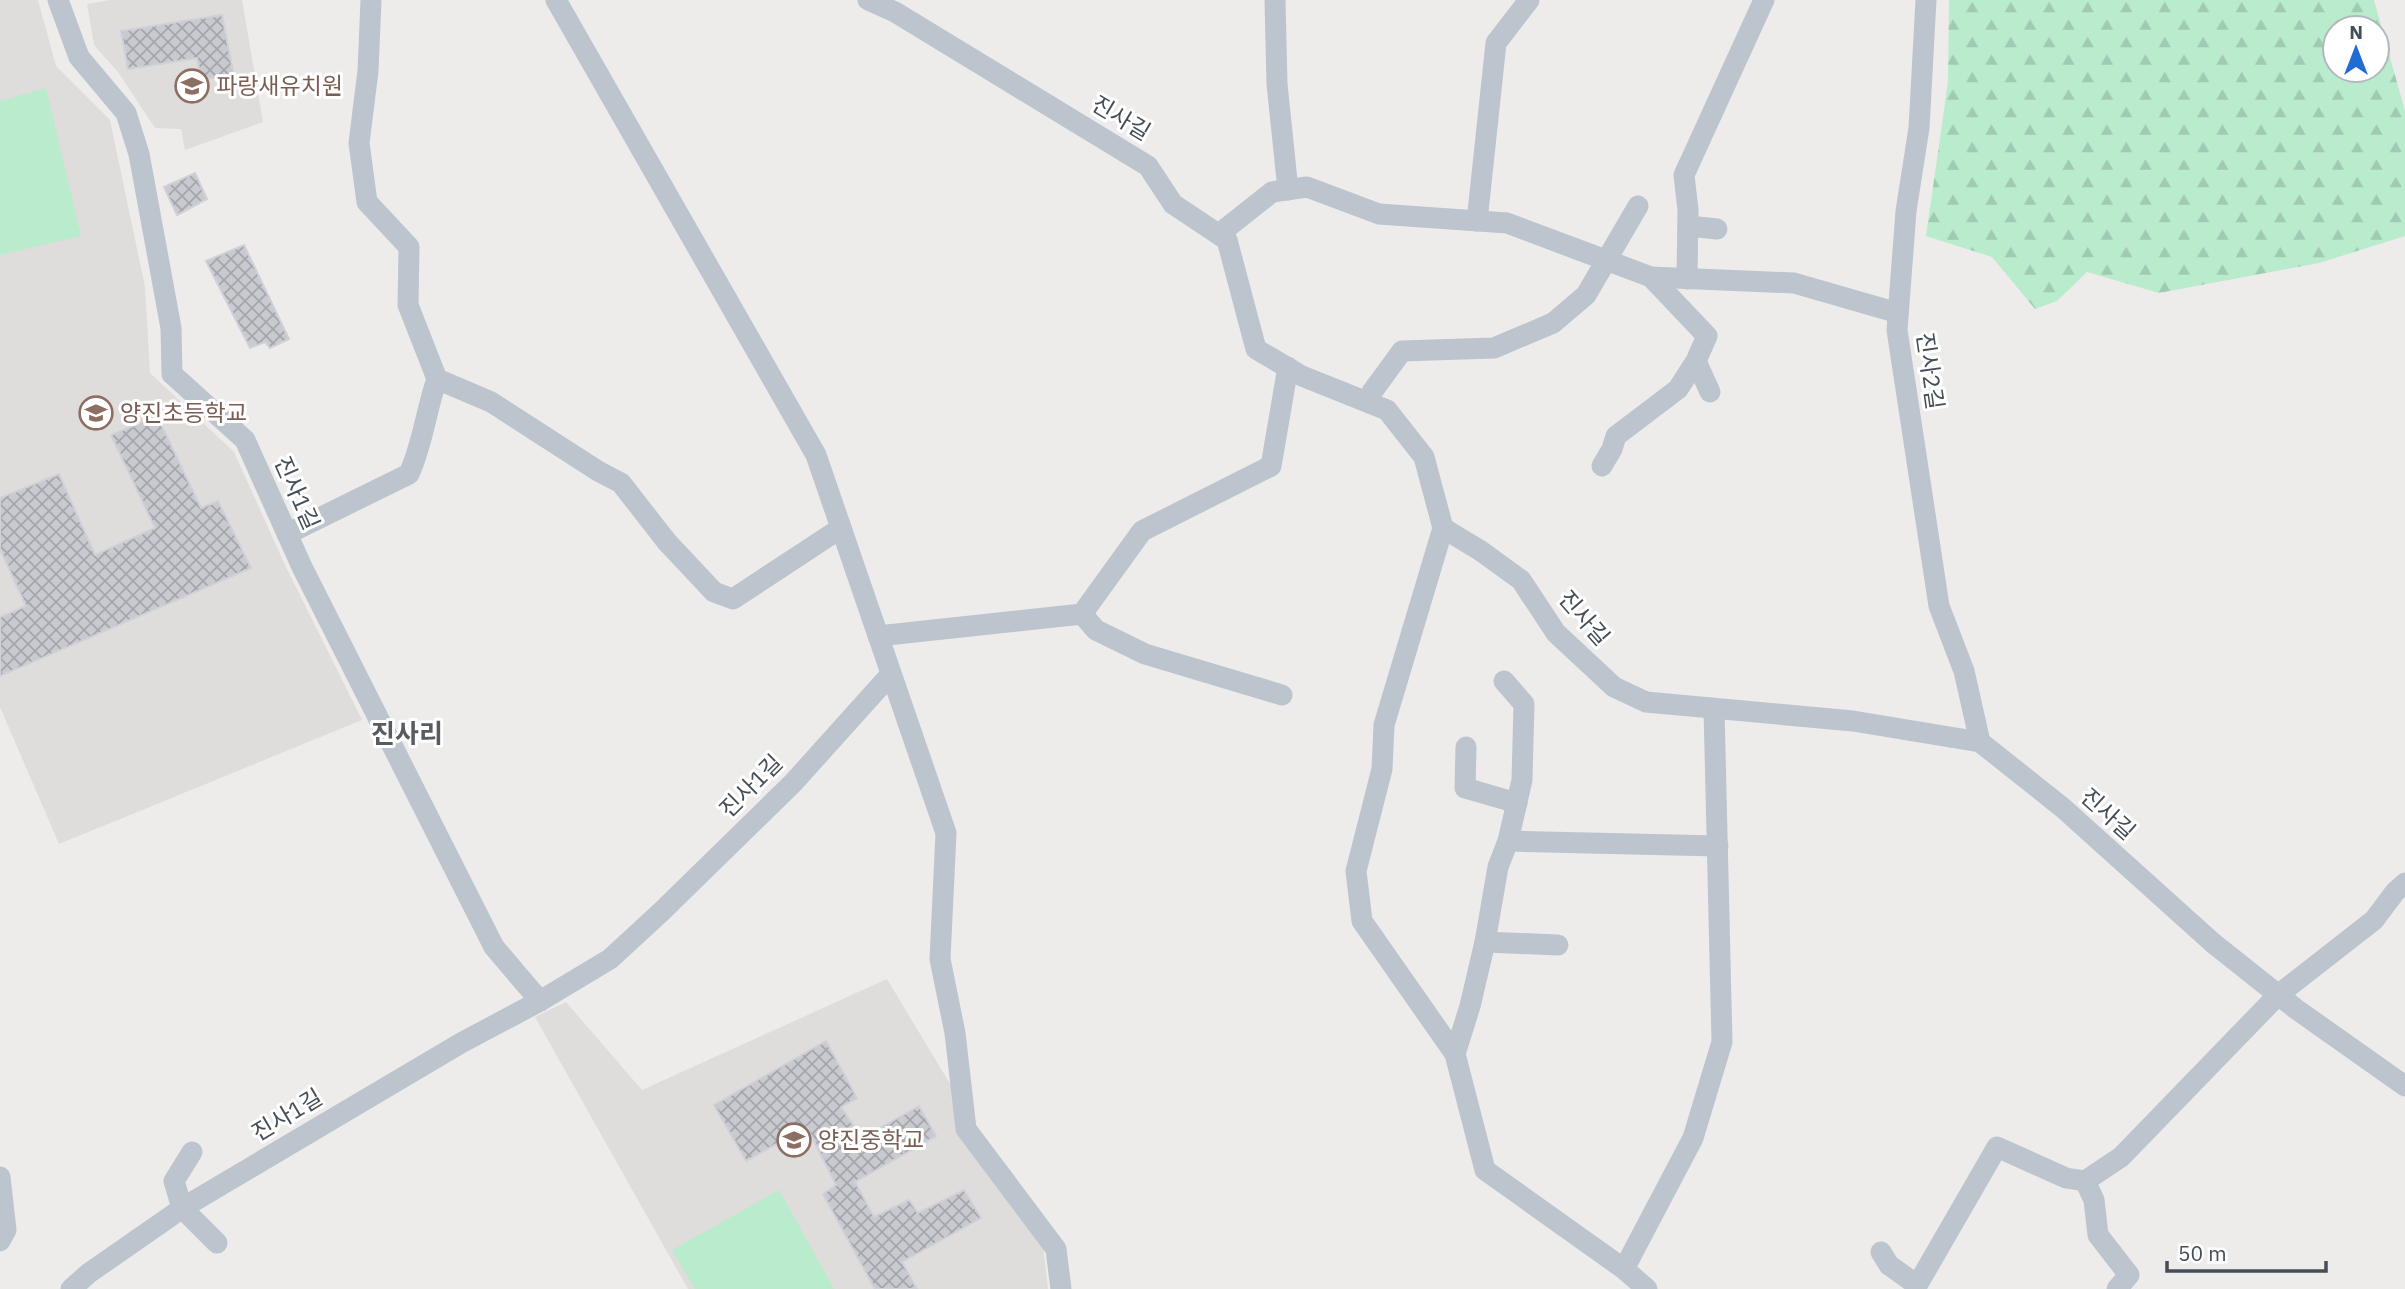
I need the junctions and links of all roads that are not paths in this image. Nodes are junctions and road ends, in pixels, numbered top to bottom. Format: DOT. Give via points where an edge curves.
graph roads {
  1 [pos="59,0"];
  2 [pos="64,0"];
  3 [pos="371,0"];
  4 [pos="556,0"];
  5 [pos="868,0"];
  6 [pos="1275,0"];
  7 [pos="1529,0"];
  8 [pos="1764,0"];
  9 [pos="1926,0"];
  10 [pos="1288,190"];
  11 [pos="1638,206"];
  12 [pos="1477,221"];
  13 [pos="1688,226"];
  14 [pos="1717,229"];
  15 [pos="1219,234"];
  16 [pos="1605,259"];
  17 [pos="1651,277"];
  18 [pos="1687,279"];
  19 [pos="1898,313"];
  20 [pos="1696,361"];
  21 [pos="1287,368"];
  22 [pos="437,379"];
  23 [pos="1710,392"];
  24 [pos="1369,403"];
  25 [pos="1602,466"];
  26 [pos="841,528"];
  27 [pos="1443,528"];
  28 [pos="287,534"];
  29 [pos="1082,614"];
  30 [pos="878,636"];
  31 [pos="891,674"];
  32 [pos="1504,681"];
  33 [pos="1282,695"];
  34 [pos="1714,709"];
  35 [pos="1980,742"];
  36 [pos="1466,747"];
  37 [pos="1517,803"];
  38 [pos="1507,841"];
  39 [pos="1718,846"];
  40 [pos="2405,883"];
  41 [pos="1485,942"];
  42 [pos="1558,945"];
  43 [pos="2278,995"];
  44 [pos="540,1001"];
  45 [pos="1454,1054"];
  46 [pos="2405,1086"];
  47 [pos="192,1152"];
  48 [pos="0,1177"];
  49 [pos="2085,1181"];
  50 [pos="182,1208"];
  51 [pos="0,1241"];
  52 [pos="217,1243"];
  53 [pos="1881,1252"];
  54 [pos="1624,1269"];
  55 [pos="1916,1287"];
  56 [pos="71,1289"];
  57 [pos="1061,1289"];
  58 [pos="1647,1289"];
  59 [pos="2117,1289"];
  1 -- 2 [label="street"];
  1 -- 28 [label="street, 진사1길" via="79,57 126,113 139,154 172,328 172,374 245,440"];
  3 -- 22 [label="street" via="359,143 367,202 409,247 408,305"];
  4 -- 26 [label="street" via="816,454"];
  5 -- 15 [label="street, 진사길" via="1148,166 1173,204"];
  6 -- 10 [label="street" via="1277,84"];
  7 -- 12 [label="street" via="1496,44"];
  8 -- 13 [label="street" via="1685,175"];
  9 -- 19 [label="street, 진사2길" via="1919,128 1906,211"];
  10 -- 12 [label="street" via="1307,187 1379,214"];
  10 -- 15 [label="street" via="1272,192"];
  11 -- 16 [label="street"];
  12 -- 16 [label="street" via="1507,223"];
  13 -- 14 [label="street"];
  13 -- 18 [label="street"];
  15 -- 21 [label="street" via="1227,240 1256,349"];
  16 -- 17 [label="street"];
  16 -- 24 [label="street" via="1586,295 1553,323 1494,348 1402,351"];
  17 -- 18 [label="street"];
  17 -- 20 [label="street" via="1707,335"];
  18 -- 19 [label="street" via="1794,283"];
  19 -- 35 [label="street, 진사2길" via="1939,606 1964,671"];
  20 -- 23 [label="street"];
  20 -- 25 [label="street" via="1678,389 1616,436"];
  21 -- 24 [label="street"];
  21 -- 29 [label="street" via="1271,466 1142,531"];
  22 -- 26 [label="street" via="491,402 621,483 714,592 733,600"];
  22 -- 28 [label="street" via="409,474"];
  24 -- 27 [label="street" via="1387,410 1424,457"];
  26 -- 30 [label="street"];
  27 -- 34 [label="street, 진사길" via="1521,580 1556,633 1614,687 1646,702"];
  27 -- 45 [label="street" via="1384,724 1382,769 1356,871 1362,921"];
  28 -- 44 [label="street, 진사1길" via="494,947"];
  29 -- 30 [label="street"];
  29 -- 33 [label="street" via="1096,630 1145,654"];
  30 -- 31 [label="street"];
  31 -- 44 [label="street, 진사1길" via="793,783 660,913 610,959"];
  31 -- 57 [label="street" via="946,832 940,959 955,1033 966,1129 1056,1249"];
  32 -- 37 [label="street" via="1524,704"];
  34 -- 35 [label="street, 진사길" via="1853,721"];
  34 -- 39 [label="street"];
  35 -- 43 [label="street, 진사길"];
  36 -- 37 [label="street" via="1465,788"];
  37 -- 38 [label="street"];
  38 -- 39 [label="street"];
  38 -- 41 [label="street"];
  39 -- 54 [label="street" via="1722,1042 1693,1138"];
  40 -- 43 [label="street" via="2374,920"];
  41 -- 42 [label="street"];
  41 -- 45 [label="street"];
  43 -- 46 [label="street, 진사길"];
  43 -- 49 [label="street" via="2121,1157"];
  44 -- 50 [label="street, 진사1길"];
  45 -- 54 [label="street" via="1485,1170"];
  47 -- 50 [label="street" via="174,1181"];
  48 -- 51 [label="street" via="6,1230"];
  49 -- 55 [label="street" via="2066,1178 1997,1147"];
  49 -- 59 [label="street" via="2094,1199 2098,1235 2129,1275"];
  50 -- 52 [label="street"];
  50 -- 56 [label="street, 진사1길"];
  53 -- 55 [label="street" via="1889,1265"];
  54 -- 58 [label="street"];
}
